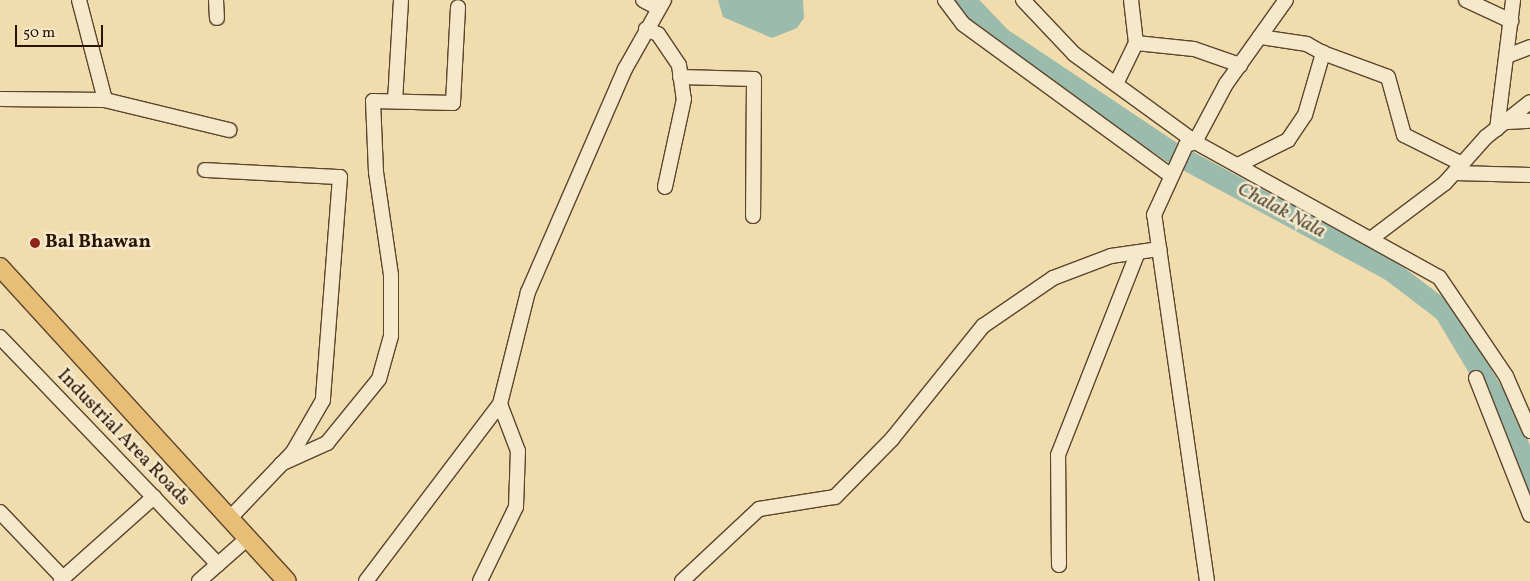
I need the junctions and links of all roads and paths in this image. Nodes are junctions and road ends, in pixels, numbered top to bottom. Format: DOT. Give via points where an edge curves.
graph roads {
  1 [pos="79,0"];
  2 [pos="216,0"];
  3 [pos="401,0"];
  4 [pos="643,0"];
  5 [pos="945,0"];
  6 [pos="1024,0"];
  7 [pos="1131,0"];
  8 [pos="1286,0"];
  9 [pos="1466,0"];
  10 [pos="1513,0"];
  11 [pos="661,4"];
  12 [pos="458,7"];
  13 [pos="217,18"];
  14 [pos="1511,21"];
  15 [pos="646,29"];
  16 [pos="1260,37"];
  17 [pos="1136,43"];
  18 [pos="1530,46"];
  19 [pos="1323,53"];
  20 [pos="1507,56"];
  21 [pos="1240,65"];
  22 [pos="680,77"];
  23 [pos="1116,84"];
  24 [pos="0,99"];
  25 [pos="105,100"];
  26 [pos="395,101"];
  27 [pos="1530,102"];
  28 [pos="1530,121"];
  29 [pos="1502,126"];
  30 [pos="229,130"];
  31 [pos="1190,143"];
  32 [pos="1238,166"];
  33 [pos="1458,168"];
  34 [pos="205,170"];
  35 [pos="1171,172"];
  36 [pos="1530,175"];
  37 [pos="665,188"];
  38 [pos="753,216"];
  39 [pos="1372,238"];
  40 [pos="1159,249"];
  41 [pos="1138,252"];
  42 [pos="3,276"];
  43 [pos="0,337"];
  44 [pos="1476,378"];
  45 [pos="500,404"];
  46 [pos="1530,431"];
  47 [pos="281,464"];
  48 [pos="154,498"];
  49 [pos="0,512"];
  50 [pos="1530,515"];
  51 [pos="230,518"];
  52 [pos="248,538"];
  53 [pos="218,564"];
  54 [pos="1059,565"];
  55 [pos="62,580"];
  56 [pos="199,581"];
  57 [pos="287,581"];
  58 [pos="366,581"];
  59 [pos="480,581"];
  60 [pos="682,581"];
  61 [pos="1207,581"];
  1 -- 25 [label="street"];
  2 -- 13 [label="street"];
  3 -- 26 [label="street"];
  4 -- 11 [label="street"];
  5 -- 35 [label="street" via="963,24"];
  6 -- 23 [label="street" via="1074,54"];
  7 -- 17 [label="street"];
  8 -- 16 [label="street"];
  9 -- 14 [label="street"];
  10 -- 14 [label="street"];
  11 -- 15 [label="street"];
  12 -- 26 [label="street" via="453,103"];
  14 -- 20 [label="street"];
  15 -- 22 [label="street" via="658,34 679,65"];
  15 -- 45 [label="street" via="528,292"];
  16 -- 19 [label="street" via="1307,44"];
  16 -- 21 [label="street"];
  17 -- 21 [label="street" via="1194,49"];
  17 -- 23 [label="street"];
  18 -- 20 [label="street"];
  19 -- 32 [label="street" via="1305,115 1288,140"];
  19 -- 33 [label="street" via="1388,77 1404,135"];
  20 -- 29 [label="street"];
  21 -- 31 [label="street"];
  22 -- 37 [label="street" via="684,99"];
  22 -- 38 [label="street" via="754,79"];
  23 -- 31 [label="street"];
  24 -- 25 [label="street"];
  25 -- 30 [label="street"];
  26 -- 47 [label="street" via="373,101 376,172 391,275 390,336 379,379 327,442"];
  27 -- 29 [label="street"];
  28 -- 29 [label="street"];
  29 -- 33 [label="street"];
  31 -- 32 [label="street"];
  31 -- 35 [label="street"];
  32 -- 39 [label="street"];
  33 -- 36 [label="street"];
  33 -- 39 [label="street"];
  34 -- 47 [label="street" via="340,177 323,400"];
  35 -- 40 [label="street" via="1154,215"];
  39 -- 46 [label="street" via="1439,277 1506,376"];
  40 -- 41 [label="street"];
  40 -- 61 [label="street"];
  41 -- 54 [label="street" via="1058,455"];
  41 -- 60 [label="street" via="1111,256 1053,278 983,326 892,439 835,497 758,509"];
  42 -- 51 [label="main road"];
  43 -- 48 [label="street, Industrial Area Roads"];
  44 -- 50 [label="street"];
  45 -- 58 [label="street"];
  45 -- 59 [label="street" via="518,451 516,507"];
  47 -- 51 [label="street"];
  48 -- 53 [label="street, Industrial Area Roads"];
  48 -- 55 [label="street"];
  49 -- 55 [label="street"];
  51 -- 52 [label="main road"];
  52 -- 53 [label="street"];
  52 -- 57 [label="main road"];
  53 -- 56 [label="street"];
}
